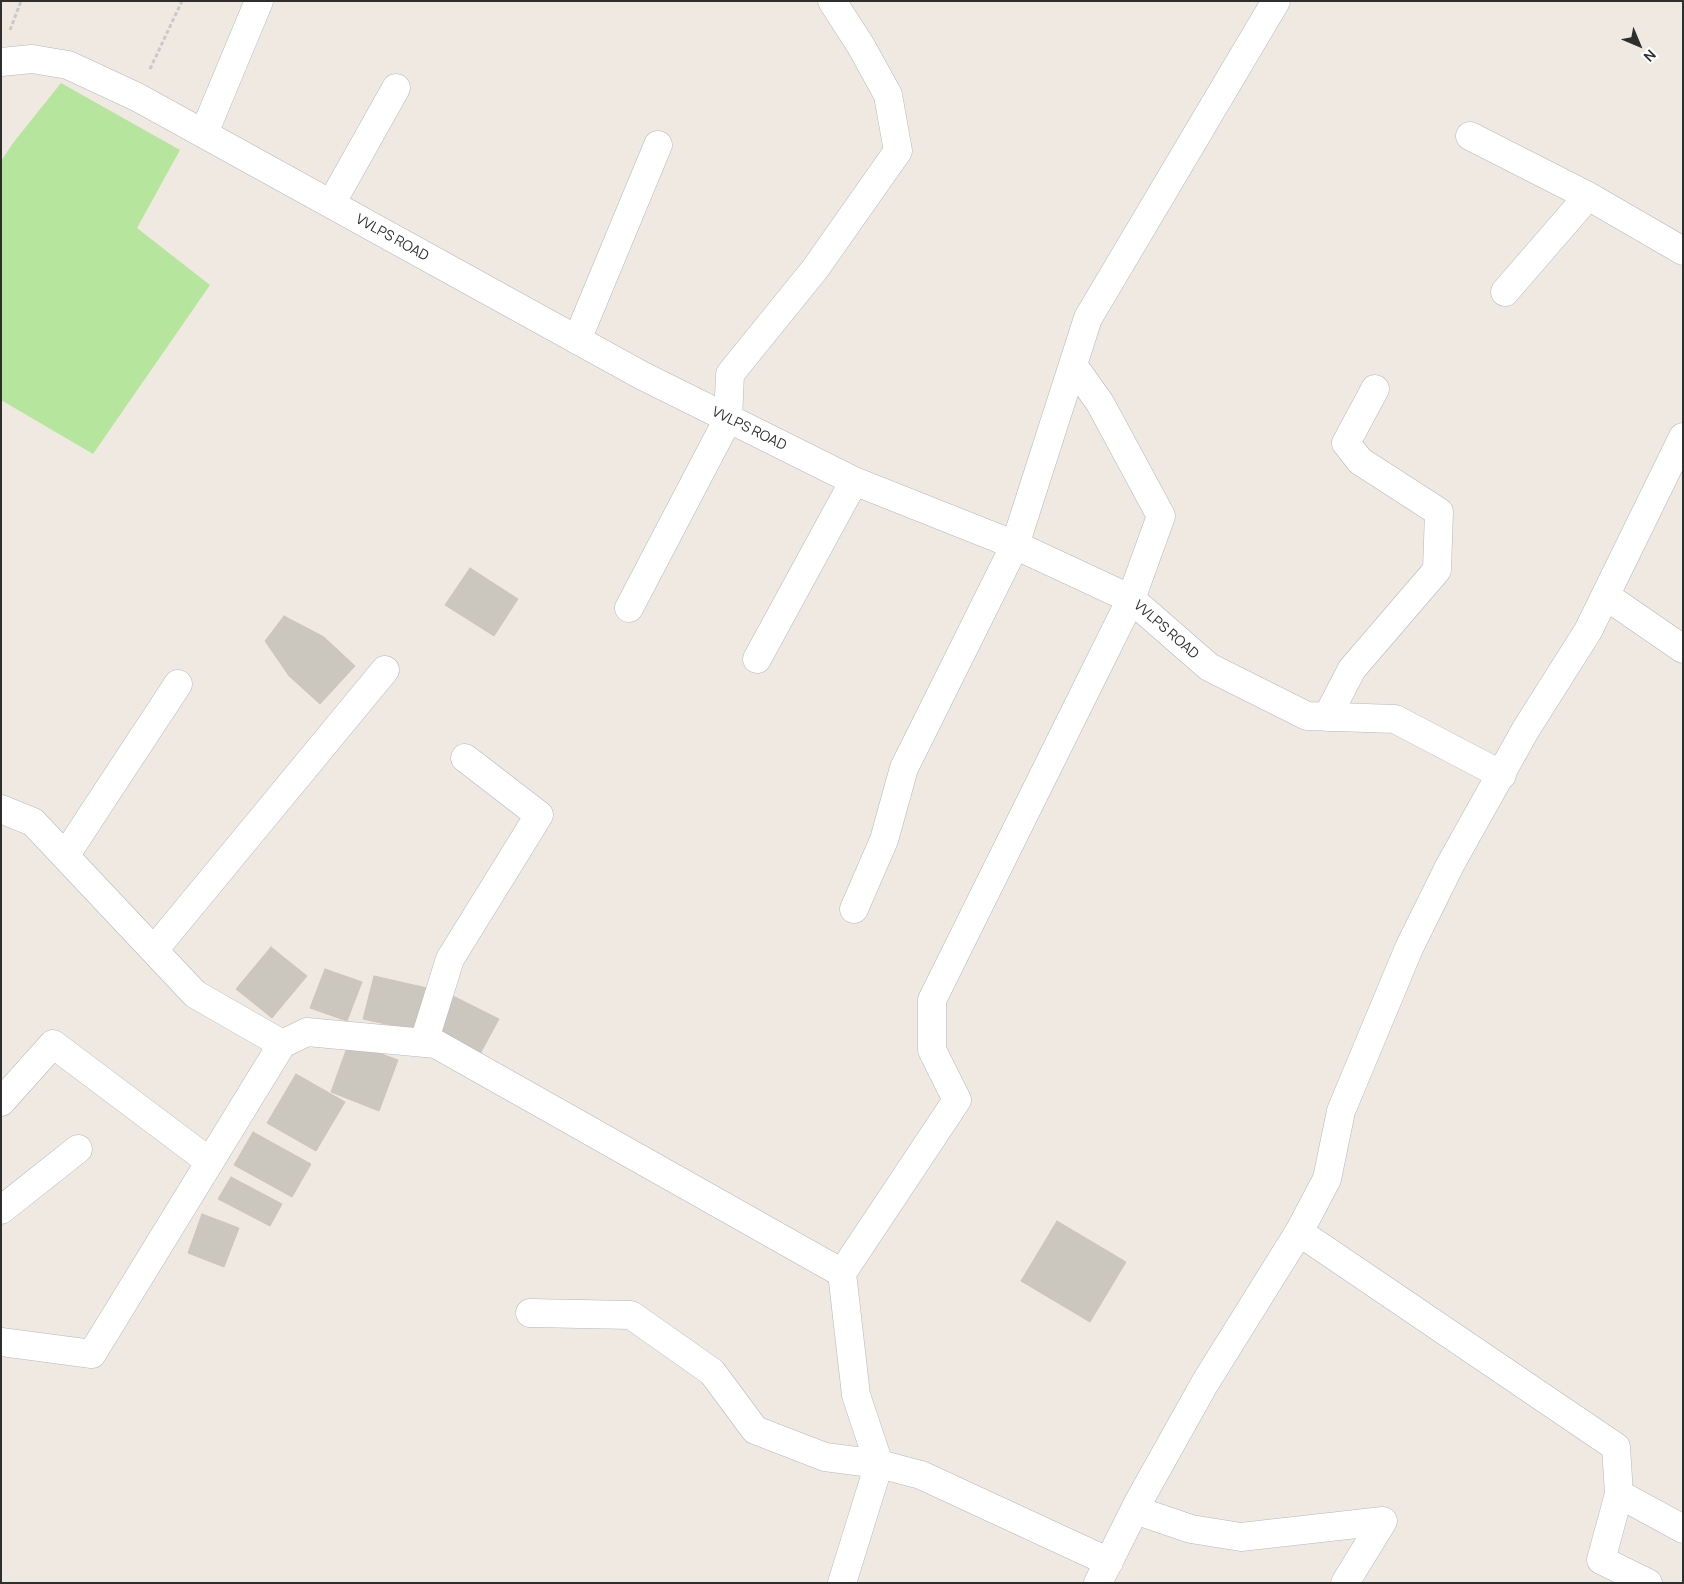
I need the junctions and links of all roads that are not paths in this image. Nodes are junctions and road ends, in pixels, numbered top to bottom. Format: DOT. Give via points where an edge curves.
graph roads {
  1 [pos="260,1"];
  2 [pos="832,1"];
  3 [pos="1276,1"];
  4 [pos="1,62"];
  5 [pos="396,88"];
  6 [pos="204,133"];
  7 [pos="1470,136"];
  8 [pos="658,145"];
  9 [pos="1588,196"];
  10 [pos="331,204"];
  11 [pos="1683,251"];
  12 [pos="1505,292"];
  13 [pos="577,340"];
  14 [pos="1073,365"];
  15 [pos="1376,388"];
  16 [pos="728,419"];
  17 [pos="1683,438"];
  18 [pos="854,481"];
  19 [pos="1015,545"];
  20 [pos="1606,596"];
  21 [pos="1131,599"];
  22 [pos="629,608"];
  23 [pos="1683,649"];
  24 [pos="756,660"];
  25 [pos="385,670"];
  26 [pos="178,684"];
  27 [pos="1326,716"];
  28 [pos="465,758"];
  29 [pos="1502,775"];
  30 [pos="1,809"];
  31 [pos="65,856"];
  32 [pos="854,909"];
  33 [pos="154,950"];
  34 [pos="424,1042"];
  35 [pos="282,1044"];
  36 [pos="1,1102"];
  37 [pos="78,1149"];
  38 [pos="210,1162"];
  39 [pos="1,1210"];
  40 [pos="1300,1232"];
  41 [pos="842,1273"];
  42 [pos="530,1313"];
  43 [pos="1,1342"];
  44 [pos="879,1464"];
  45 [pos="1619,1494"];
  46 [pos="1135,1510"];
  47 [pos="1683,1529"];
  48 [pos="1104,1572"];
  49 [pos="842,1583"];
  50 [pos="1344,1583"];
  51 [pos="1648,1583"];
  1 -- 6 [label="street"];
  2 -- 16 [label="street" via="888,95 898,151 814,269 730,374"];
  3 -- 14 [label="street" via="1088,318"];
  4 -- 6 [label="street, VVLPS ROAD" via="32,59 68,64"];
  5 -- 10 [label="street"];
  6 -- 10 [label="street, VVLPS ROAD"];
  7 -- 9 [label="street"];
  8 -- 13 [label="street"];
  9 -- 11 [label="street"];
  9 -- 12 [label="street"];
  10 -- 13 [label="street, VVLPS ROAD"];
  13 -- 16 [label="street, VVLPS ROAD"];
  14 -- 19 [label="street"];
  14 -- 21 [label="street" via="1100,403 1161,516"];
  15 -- 27 [label="street" via="1346,444 1360,461 1439,512 1437,570 1352,669"];
  16 -- 18 [label="street, VVLPS ROAD"];
  16 -- 22 [label="street"];
  17 -- 20 [label="street"];
  18 -- 19 [label="street, VVLPS ROAD"];
  18 -- 24 [label="street"];
  19 -- 21 [label="street, VVLPS ROAD"];
  19 -- 32 [label="street" via="904,768 884,840"];
  20 -- 23 [label="street"];
  20 -- 29 [label="street"];
  21 -- 27 [label="street, VVLPS ROAD" via="1209,667 1307,716"];
  21 -- 41 [label="street" via="932,1000 932,1050 957,1100"];
  25 -- 33 [label="street"];
  26 -- 31 [label="street"];
  27 -- 29 [label="street, VVLPS ROAD" via="1395,719"];
  28 -- 34 [label="street" via="539,815 450,959"];
  29 -- 40 [label="street" via="1450,865 1410,948 1341,1111 1326,1179"];
  30 -- 31 [label="street" via="33,822"];
  31 -- 33 [label="street"];
  33 -- 35 [label="street" via="195,994"];
  34 -- 35 [label="street" via="307,1032"];
  34 -- 41 [label="street" via="436,1044"];
  35 -- 38 [label="street"];
  36 -- 38 [label="street" via="53,1044"];
  37 -- 39 [label="street"];
  38 -- 43 [label="street" via="92,1354"];
  40 -- 45 [label="street" via="1616,1447"];
  40 -- 46 [label="street" via="1205,1383"];
  41 -- 44 [label="street" via="856,1395"];
  42 -- 44 [label="street" via="631,1315 712,1372 755,1430 825,1457"];
  44 -- 48 [label="street" via="921,1475"];
  44 -- 49 [label="street"];
  45 -- 47 [label="street"];
  45 -- 51 [label="street" via="1601,1560"];
  46 -- 48 [label="street"];
  46 -- 50 [label="street" via="1191,1529 1241,1537 1383,1521"];
}
